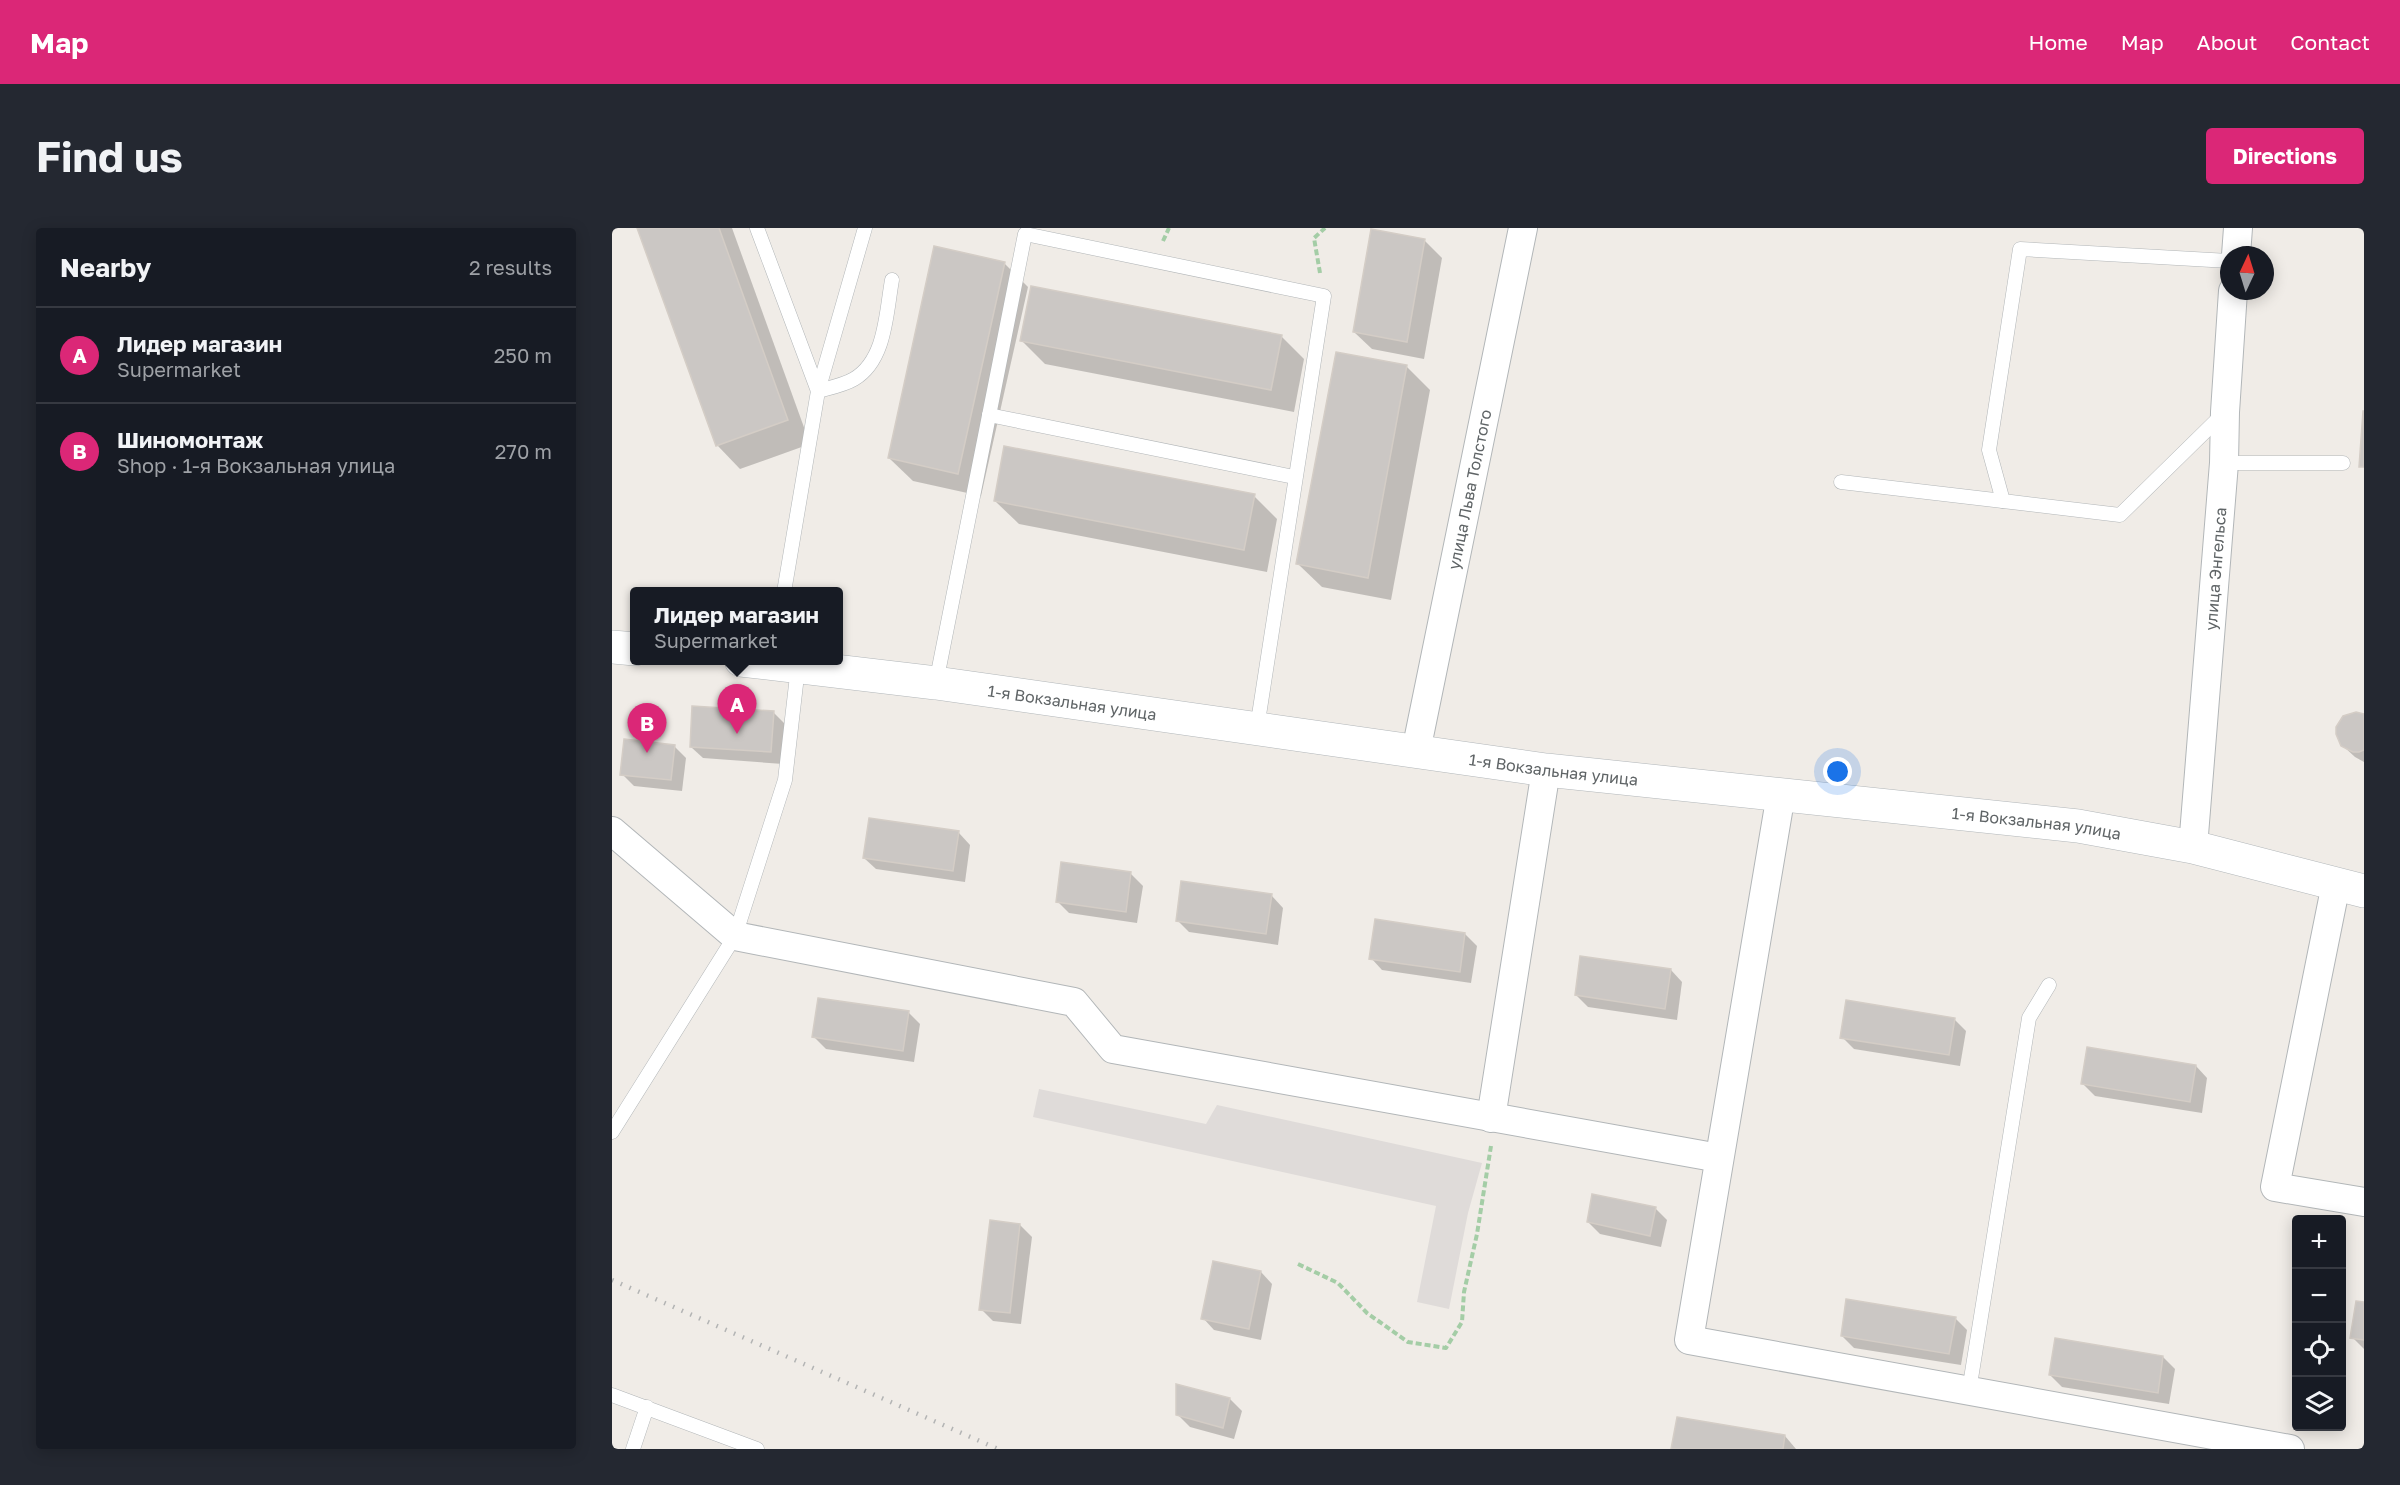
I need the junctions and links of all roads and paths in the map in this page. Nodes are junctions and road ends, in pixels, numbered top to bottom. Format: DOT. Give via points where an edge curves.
graph roads {
  1 [pos="757,228"];
  2 [pos="865,228"];
  3 [pos="1326,228"];
  4 [pos="1523,228"];
  5 [pos="2238,228"];
  6 [pos="2237,246"];
  7 [pos="2220,260"];
  8 [pos="892,280"];
  9 [pos="1324,296"];
  10 [pos="2232,300"];
  11 [pos="818,392"];
  12 [pos="2225,412"];
  13 [pos="989,415"];
  14 [pos="2223,463"];
  15 [pos="2343,463"];
  16 [pos="1294,477"];
  17 [pos="1841,482"];
  18 [pos="2003,501"];
  19 [pos="784,587"];
  20 [pos="612,646"];
  21 [pos="630,648"];
  22 [pos="770,665"];
  23 [pos="787,665"];
  24 [pos="936,683"];
  25 [pos="1257,728"];
  26 [pos="1416,752"];
  27 [pos="1546,770"];
  28 [pos="1780,794"];
  29 [pos="612,831"];
  30 [pos="2193,847"];
  31 [pos="2350,888"];
  32 [pos="735,936"];
  33 [pos="2049,986"];
  34 [pos="1491,1118"];
  35 [pos="612,1132"];
  36 [pos="1719,1158"];
  37 [pos="2364,1202"];
  38 [pos="1298,1264"];
  39 [pos="1969,1391"];
  40 [pos="612,1395"];
  41 [pos="647,1407"];
  42 [pos="633,1449"];
  43 [pos="757,1449"];
  44 [pos="2290,1449"];
  1 -- 11 [label="lane"];
  2 -- 11 [label="lane"];
  3 -- 9 [label="path" via="1314,238"];
  4 -- 26 [label="street, улица Льва Толстого"];
  5 -- 6 [label="street"];
  7 -- 18 [label="lane" via="2020,249 1989,450"];
  8 -- 11 [label="lane" via="878,354 853,380"];
  9 -- 13 [label="lane" via="1025,234"];
  9 -- 16 [label="lane"];
  10 -- 12 [label="street, улица Энгельса"];
  11 -- 19 [label="lane"];
  12 -- 14 [label="street, улица Энгельса"];
  12 -- 18 [label="lane" via="2120,514"];
  13 -- 16 [label="lane"];
  13 -- 24 [label="lane"];
  14 -- 15 [label="lane"];
  14 -- 30 [label="street, улица Энгельса"];
  16 -- 25 [label="lane"];
  17 -- 18 [label="lane"];
  20 -- 21 [label="main road"];
  22 -- 32 [label="lane" via="785,780"];
  23 -- 24 [label="main road, 1-я Вокзальная улица"];
  24 -- 25 [label="main road, 1-я Вокзальная улица"];
  25 -- 26 [label="main road, 1-я Вокзальная улица"];
  26 -- 27 [label="main road, 1-я Вокзальная улица"];
  27 -- 28 [label="main road, 1-я Вокзальная улица"];
  27 -- 34 [label="street"];
  28 -- 30 [label="main road, 1-я Вокзальная улица" via="2078,826"];
  28 -- 36 [label="street"];
  29 -- 32 [label="street"];
  30 -- 31 [label="main road, 1-я Вокзальная улица"];
  31 -- 37 [label="street" via="2275,1187"];
  32 -- 34 [label="street" via="1074,1002 1113,1049"];
  32 -- 35 [label="lane"];
  33 -- 39 [label="lane" via="2030,1018"];
  34 -- 36 [label="street"];
  34 -- 38 [label="path" via="1492,1140 1462,1322 1446,1348 1408,1342 1367,1313 1338,1283"];
  36 -- 39 [label="street" via="1689,1340"];
  39 -- 44 [label="street"];
  40 -- 41 [label="lane"];
  41 -- 42 [label="lane"];
  41 -- 43 [label="lane"];
}
